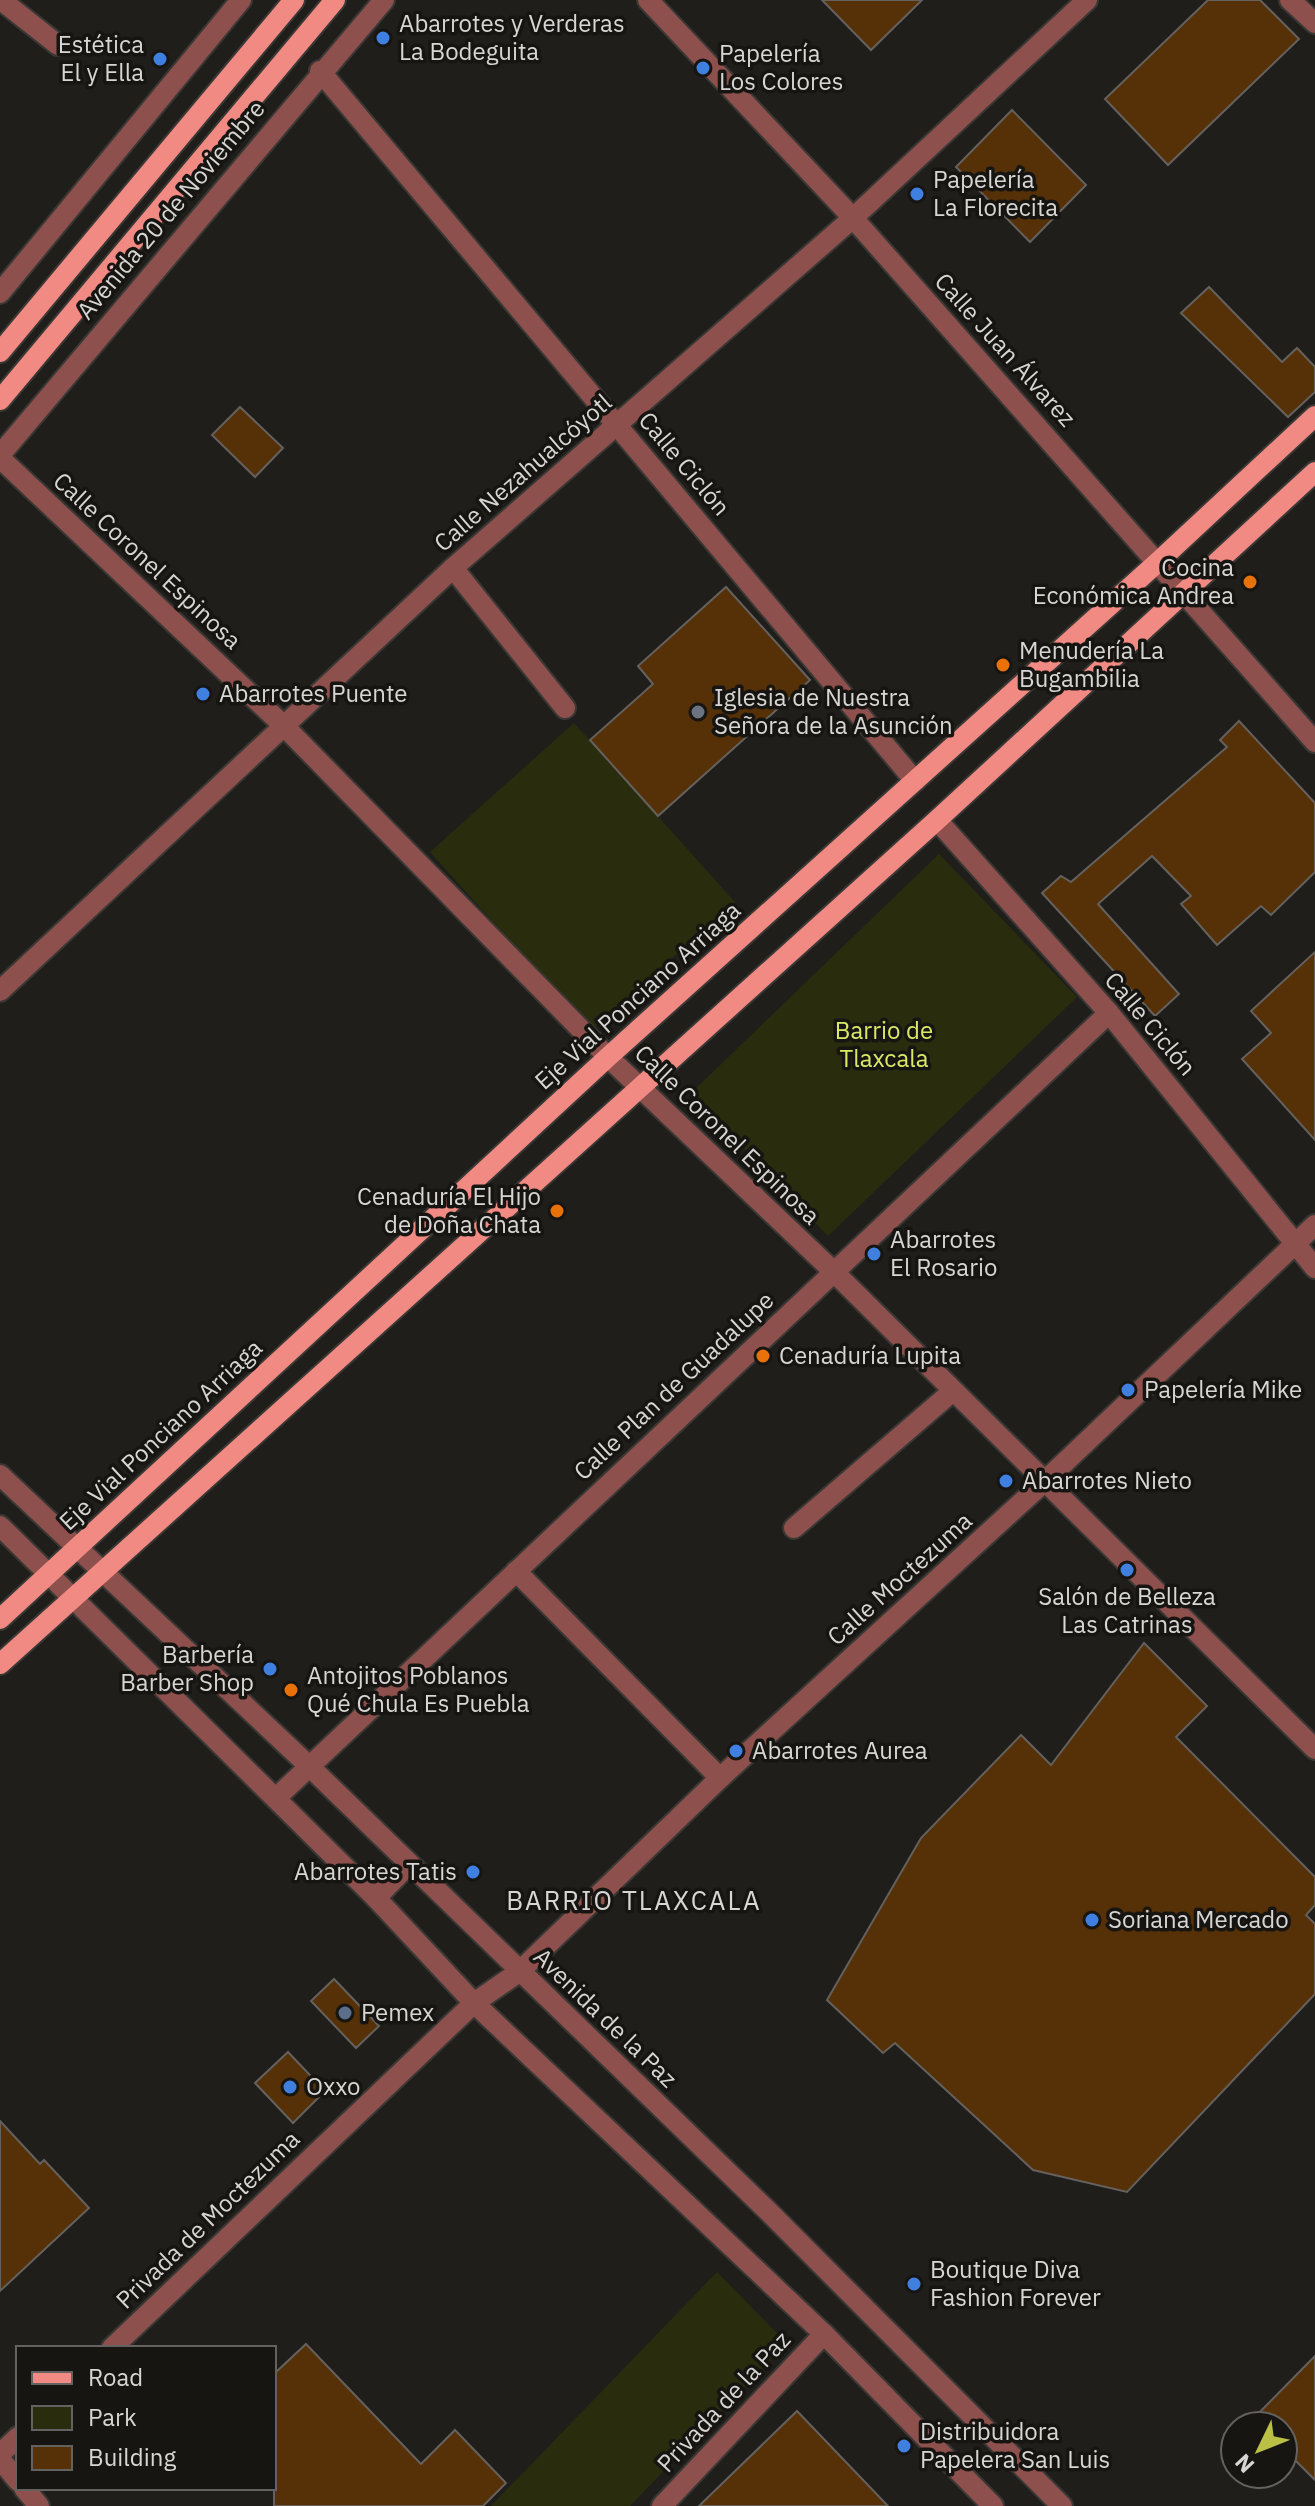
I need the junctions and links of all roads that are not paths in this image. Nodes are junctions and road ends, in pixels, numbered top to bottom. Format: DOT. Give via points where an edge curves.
graph roads {
  1 [pos="1,0"];
  2 [pos="241,0"];
  3 [pos="294,0"];
  4 [pos="335,0"];
  5 [pos="384,0"];
  6 [pos="648,0"];
  7 [pos="1087,0"];
  8 [pos="1290,0"];
  9 [pos="1315,23"];
  10 [pos="58,45"];
  11 [pos="320,71"];
  12 [pos="853,218"];
  13 [pos="0,293"];
  14 [pos="0,352"];
  15 [pos="0,400"];
  16 [pos="1315,416"];
  17 [pos="617,424"];
  18 [pos="0,457"];
  19 [pos="1315,472"];
  20 [pos="1159,561"];
  21 [pos="453,568"];
  22 [pos="1186,594"];
  23 [pos="565,708"];
  24 [pos="285,727"];
  25 [pos="1315,742"];
  26 [pos="915,781"];
  27 [pos="937,820"];
  28 [pos="0,991"];
  29 [pos="1109,1013"];
  30 [pos="608,1057"];
  31 [pos="640,1088"];
  32 [pos="1315,1225"];
  33 [pos="1294,1243"];
  34 [pos="1315,1268"];
  35 [pos="833,1271"];
  36 [pos="953,1391"];
  37 [pos="0,1475"];
  38 [pos="1045,1481"];
  39 [pos="0,1526"];
  40 [pos="794,1528"];
  41 [pos="77,1548"];
  42 [pos="104,1571"];
  43 [pos="516,1571"];
  44 [pos="50,1573"];
  45 [pos="74,1597"];
  46 [pos="0,1619"];
  47 [pos="0,1664"];
  48 [pos="1315,1749"];
  49 [pos="309,1766"];
  50 [pos="720,1778"];
  51 [pos="276,1798"];
  52 [pos="409,1864"];
  53 [pos="376,1898"];
  54 [pos="519,1972"];
  55 [pos="474,2003"];
  56 [pos="824,2334"];
  57 [pos="114,2346"];
  58 [pos="16,2439"];
  59 [pos="0,2456"];
  60 [pos="16,2478"];
  61 [pos="26,2490"];
  62 [pos="39,2506"];
  63 [pos="662,2506"];
  64 [pos="993,2506"];
  65 [pos="1062,2506"];
  1 -- 10 [label="street"];
  2 -- 13 [label="street"];
  3 -- 14 [label="main road, Avenida 20 de Noviembre"];
  4 -- 15 [label="main road, Avenida 20 de Noviembre"];
  5 -- 11 [label="street, Avenida 20 de Noviembre"];
  6 -- 12 [label="street, Calle Juan Álvarez"];
  7 -- 12 [label="street, Calle Nezahualcóyotl"];
  8 -- 9 [label="street"];
  11 -- 17 [label="street, Calle Ciclón"];
  11 -- 18 [label="street, Avenida 20 de Noviembre"];
  12 -- 17 [label="street, Calle Nezahualcóyotl"];
  12 -- 20 [label="street, Calle Juan Álvarez"];
  16 -- 20 [label="main road, Eje Vial Ponciano Arriaga"];
  17 -- 21 [label="street, Calle Nezahualcóyotl"];
  17 -- 26 [label="street, Calle Ciclón"];
  18 -- 24 [label="street, Calle Coronel Espinosa"];
  19 -- 22 [label="main road"];
  20 -- 22 [label="street, Calle Juan Álvarez"];
  20 -- 26 [label="main road, Eje Vial Ponciano Arriaga"];
  21 -- 23 [label="street"];
  21 -- 24 [label="street, Calle Nezahualcóyotl"];
  22 -- 25 [label="street, Calle Juan Álvarez"];
  22 -- 27 [label="main road"];
  24 -- 28 [label="street, Calle Nezahualcóyotl"];
  24 -- 30 [label="street, Calle Coronel Espinosa"];
  26 -- 30 [label="main road, Eje Vial Ponciano Arriaga"];
  27 -- 29 [label="street, Calle Ciclón"];
  27 -- 31 [label="main road"];
  29 -- 33 [label="street, Calle Ciclón"];
  29 -- 35 [label="street, Calle Plan de Guadalupe"];
  30 -- 31 [label="street, Calle Coronel Espinosa"];
  30 -- 41 [label="main road, Eje Vial Ponciano Arriaga"];
  31 -- 35 [label="street, Calle Coronel Espinosa"];
  31 -- 42 [label="main road"];
  32 -- 33 [label="street, Calle Moctezuma"];
  33 -- 34 [label="street, Calle Ciclón"];
  33 -- 38 [label="street, Calle Moctezuma"];
  35 -- 36 [label="street, Calle Coronel Espinosa"];
  35 -- 43 [label="street, Calle Plan de Guadalupe"];
  36 -- 38 [label="street, Calle Coronel Espinosa"];
  36 -- 40 [label="street"];
  37 -- 41 [label="street, Avenida de la Paz"];
  38 -- 48 [label="street, Calle Coronel Espinosa"];
  38 -- 50 [label="street, Calle Moctezuma"];
  39 -- 44 [label="street"];
  41 -- 42 [label="street, Avenida de la Paz"];
  41 -- 44 [label="main road, Eje Vial Ponciano Arriaga"];
  42 -- 45 [label="main road"];
  42 -- 49 [label="street, Avenida de la Paz"];
  43 -- 49 [label="street, Calle Plan de Guadalupe"];
  43 -- 50 [label="street"];
  44 -- 45 [label="street"];
  44 -- 46 [label="main road, Eje Vial Ponciano Arriaga"];
  45 -- 47 [label="main road"];
  45 -- 51 [label="street"];
  49 -- 51 [label="street, Calle Plan de Guadalupe"];
  49 -- 52 [label="street, Avenida de la Paz"];
  50 -- 54 [label="street, Calle Moctezuma"];
  51 -- 53 [label="street"];
  52 -- 53 [label="street"];
  52 -- 54 [label="street, Avenida de la Paz"];
  53 -- 55 [label="street"];
  54 -- 55 [label="street, Privada de Moctezuma"];
  54 -- 65 [label="street, Avenida de la Paz" via="770,2213"];
  55 -- 56 [label="street"];
  55 -- 57 [label="street, Privada de Moctezuma"];
  56 -- 63 [label="street, Privada de la Paz"];
  56 -- 64 [label="street"];
  58 -- 59 [label="street"];
  59 -- 60 [label="street"];
  61 -- 62 [label="street"];
}
